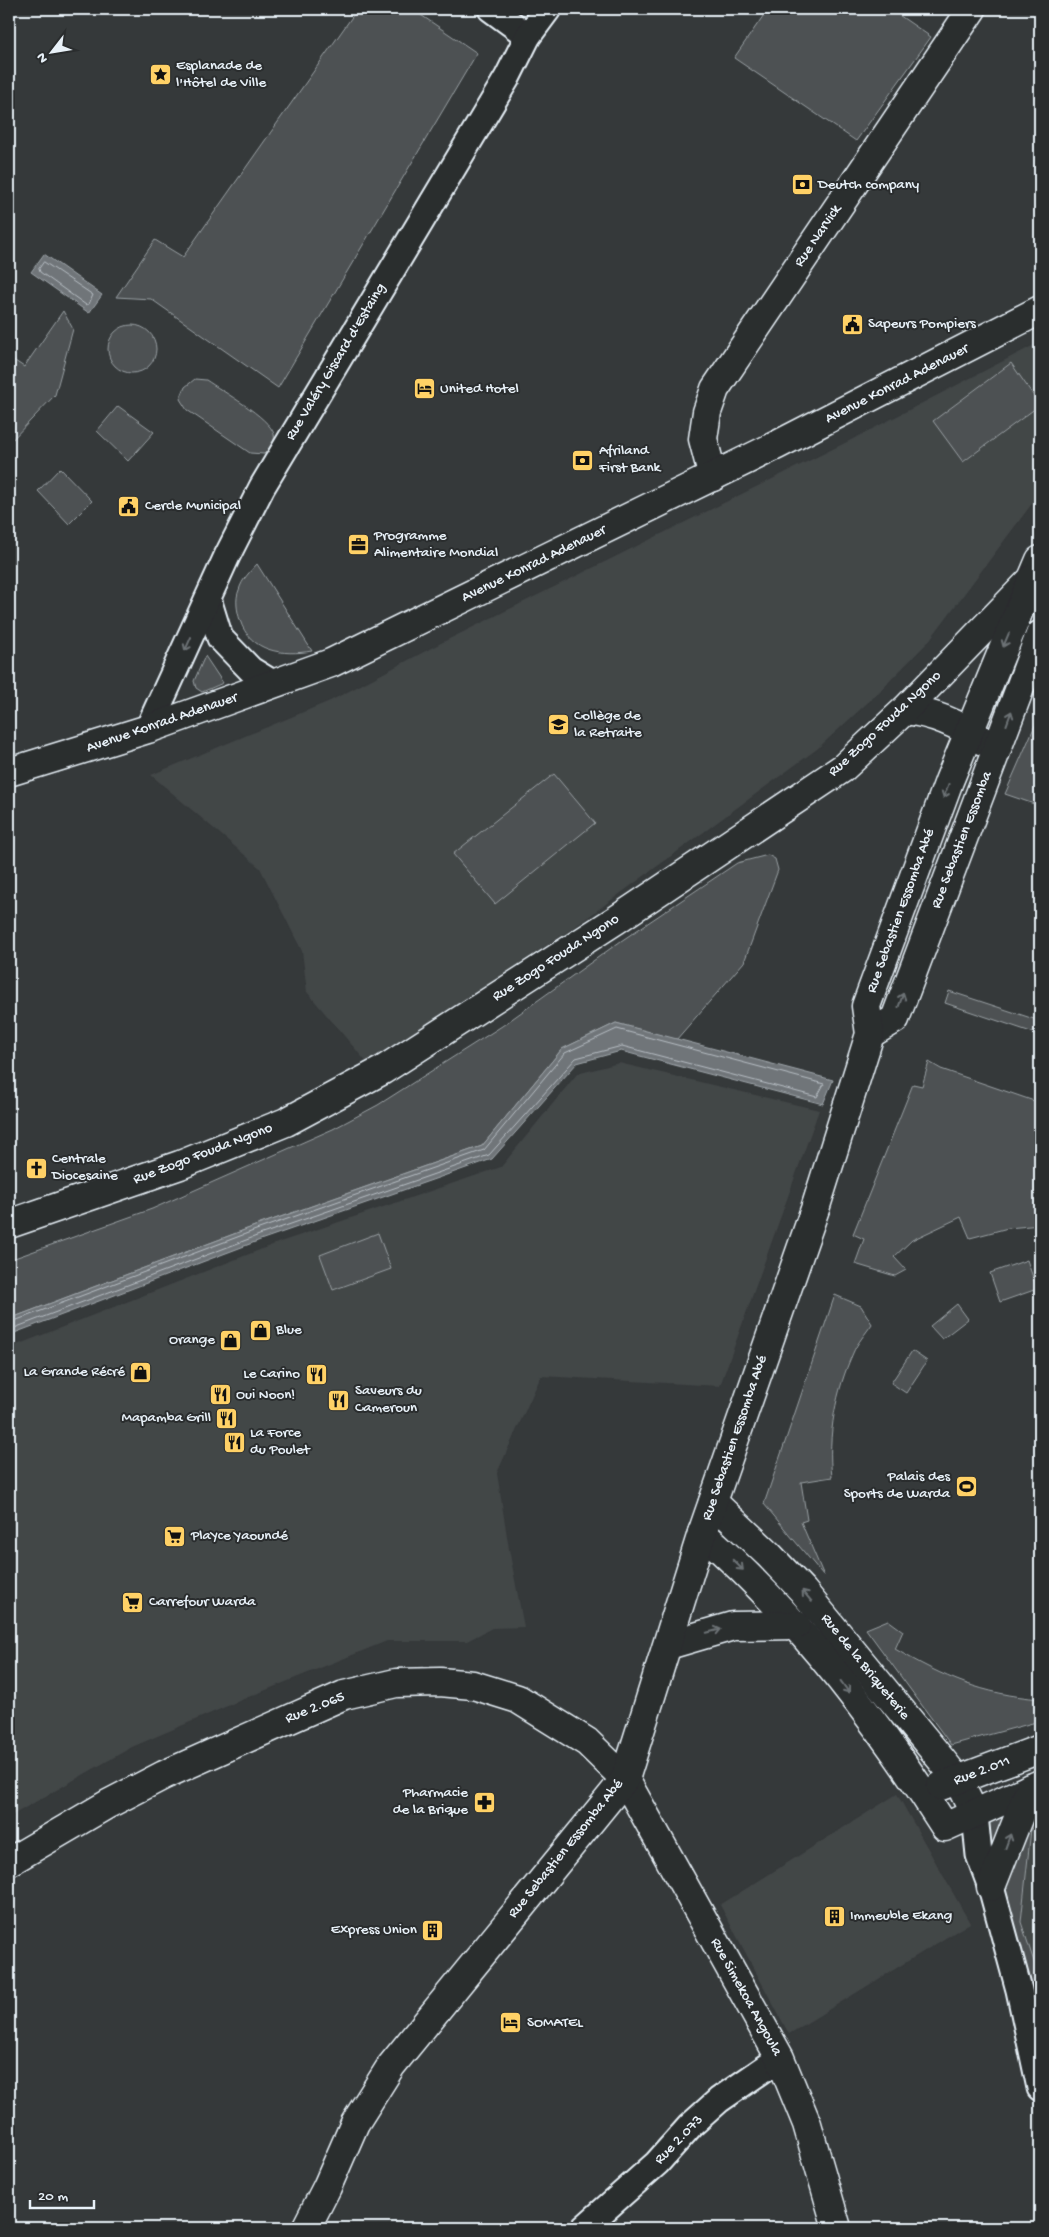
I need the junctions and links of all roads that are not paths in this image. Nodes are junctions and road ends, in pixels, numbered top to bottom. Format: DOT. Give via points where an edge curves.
graph roads {
  1 [pos="491,9"];
  2 [pos="548,9"];
  3 [pos="972,9"];
  4 [pos="528,36"];
  5 [pos="1040,310"];
  6 [pos="713,477"];
  7 [pos="1037,571"];
  8 [pos="208,599"];
  9 [pos="1040,635"];
  10 [pos="274,684"];
  11 [pos="905,710"];
  12 [pos="148,729"];
  13 [pos="969,731"];
  14 [pos="997,751"];
  15 [pos="9,772"];
  16 [pos="870,1034"];
  17 [pos="9,1224"];
  18 [pos="713,1502"];
  19 [pos="702,1533"];
  20 [pos="796,1626"];
  21 [pos="668,1645"];
  22 [pos="932,1748"];
  23 [pos="1030,1753"];
  24 [pos="624,1779"];
  25 [pos="958,1780"];
  26 [pos="1035,1786"];
  27 [pos="923,1792"];
  28 [pos="975,1815"];
  29 [pos="945,1827"];
  30 [pos="980,1855"];
  31 [pos="9,1862"];
  32 [pos="991,1887"];
  33 [pos="780,2058"];
  34 [pos="1040,2088"];
  35 [pos="306,2228"];
  36 [pos="584,2228"];
  37 [pos="836,2228"];
  1 -- 4 [label="street"];
  2 -- 4 [label="street, Rue Valéry Giscard d'Estaing"];
  3 -- 6 [label="main road, Rue Narvick" via="715,389 703,439"];
  4 -- 8 [label="street, Rue Valéry Giscard d'Estaing" via="507,78 262,487"];
  5 -- 6 [label="main road, Avenue Konrad Adenauer"];
  6 -- 10 [label="main road, Avenue Konrad Adenauer" via="331,663"];
  7 -- 11 [label="main road, Rue Zogo Fouda Ngono"];
  7 -- 13 [label="main road, Rue Sebastien Essomba Abé, one-way"];
  8 -- 10 [label="street" via="220,638 251,670"];
  8 -- 12 [label="street, Rue Valéry Giscard d'Estaing, one-way"];
  14 -- 9 [label="main road, Rue Sebastien Essomba, one-way"];
  10 -- 12 [label="main road, Avenue Konrad Adenauer"];
  11 -- 13 [label="main road" via="928,713"];
  11 -- 17 [label="main road, Rue Zogo Fouda Ngono" via="843,768 383,1070 286,1122 180,1165"];
  12 -- 15 [label="main road, Avenue Konrad Adenauer"];
  13 -- 14 [label="main road"];
  13 -- 16 [label="main road, Rue Sebastien Essomba Abé, one-way" via="866,1006"];
  16 -- 14 [label="main road, Rue Sebastien Essomba, one-way" via="895,1019"];
  16 -- 18 [label="main road, Rue Sebastien Essomba Abé" via="815,1209"];
  18 -- 19 [label="main road, Rue Sebastien Essomba Abé"];
  22 -- 18 [label="main road, Rue de la Briqueterie, one-way" via="802,1591"];
  19 -- 20 [label="main road, Rue de la Briqueterie, one-way"];
  19 -- 21 [label="main road, Rue Sebastien Essomba Abé"];
  21 -- 20 [label="main road, one-way" via="733,1626"];
  20 -- 27 [label="main road, Rue de la Briqueterie, one-way" via="830,1666"];
  21 -- 24 [label="main road, Rue Sebastien Essomba Abé"];
  22 -- 23 [label="main road" via="965,1757"];
  22 -- 25 [label="main road, Rue de la Briqueterie"];
  23 -- 25 [label="main road, Rue 2.011"];
  24 -- 31 [label="main road, Rue 2.065" via="587,1742 518,1699 474,1685 396,1683 344,1696 164,1775"];
  24 -- 33 [label="main road, Rue Simekoa Angoula"];
  24 -- 35 [label="main road, Rue Sebastien Essomba Abé" via="391,2066 355,2124"];
  25 -- 27 [label="main road, Rue 2.011"];
  25 -- 28 [label="main road, Rue de la Briqueterie"];
  26 -- 28 [label="main road"];
  32 -- 26 [label="main road, one-way"];
  27 -- 29 [label="main road, Rue de la Briqueterie"];
  28 -- 29 [label="main road"];
  28 -- 30 [label="street, Rue de la Briqueterie"];
  29 -- 30 [label="street, Rue de la Briqueterie"];
  30 -- 32 [label="street, Rue de la Briqueterie"];
  32 -- 34 [label="street, Rue de la Briqueterie" via="1019,1990"];
  33 -- 36 [label="street, Rue 2.073" via="719,2100 657,2163"];
  33 -- 37 [label="main road, Rue Simekoa Angoula" via="807,2124"];
}
